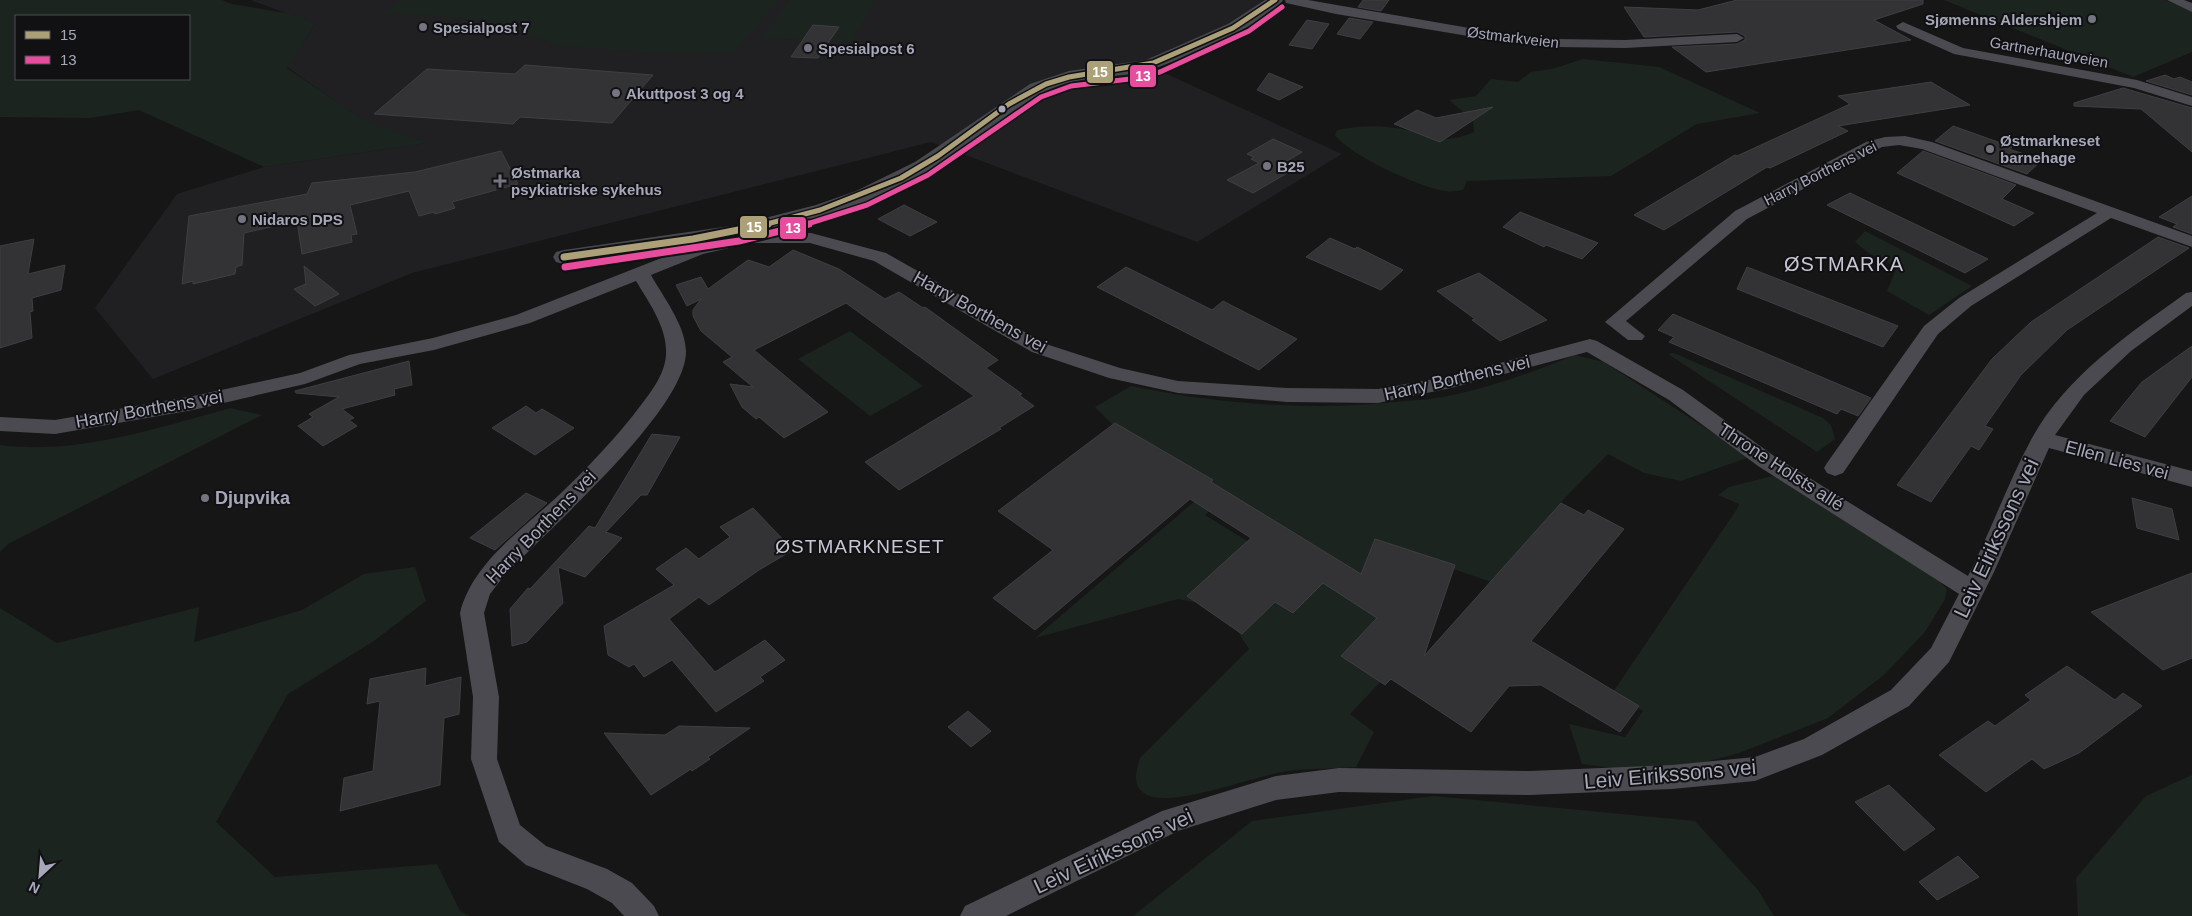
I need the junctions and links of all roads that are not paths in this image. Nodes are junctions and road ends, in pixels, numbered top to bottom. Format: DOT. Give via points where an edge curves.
graph roads {
  1 [pos="1275,0"];
  2 [pos="1291,0"];
  3 [pos="2172,0"];
  4 [pos="2192,8"];
  5 [pos="1903,26"];
  6 [pos="1737,38"];
  7 [pos="2192,102"];
  8 [pos="2111,211"];
  9 [pos="2192,242"];
  10 [pos="564,257"];
  11 [pos="640,272"];
  12 [pos="2192,297"];
  13 [pos="1634,336"];
  14 [pos="1590,345"];
  15 [pos="0,424"];
  16 [pos="2042,440"];
  17 [pos="1835,468"];
  18 [pos="2192,480"];
  19 [pos="1972,590"];
  20 [pos="644,916"];
  21 [pos="975,916"];
  1 -- 10 [label="street" via="1246,21 1152,64 1059,79 1030,90 943,154 900,179 847,201 802,216 754,226 657,245"];
  2 -- 6 [label="street, Østmarkveien" via="1488,36 1556,43 1625,44"];
  3 -- 4 [label="street"];
  5 -- 7 [label="street, Gartnerhaugveien" via="1959,51 2137,84"];
  8 -- 9 [label="street, Harry Borthens vei"];
  8 -- 13 [label="street, Harry Borthens vei" via="1927,146 1907,140 1885,140 1740,215 1614,322"];
  8 -- 17 [label="street" via="1965,302 1932,330"];
  11 -- 14 [label="street, Harry Borthens vei" via="698,250 751,238 812,238 880,257 1039,348 1116,374 1178,387 1287,395 1378,396 1451,382"];
  11 -- 15 [label="street, Harry Borthens vei" via="523,319 434,344 356,358 305,378 55,426"];
  11 -- 20 [label="street, Harry Borthens vei" via="672,333 676,353 673,370 655,403 587,480 488,578 472,613 486,697 484,759 509,833 536,856 598,879 622,893"];
  12 -- 16 [label="street, Leiv Eirikssons vei" via="2124,347 2076,390"];
  14 -- 19 [label="street, Throne Holsts allé" via="1676,395 1766,461"];
  16 -- 18 [label="street, Ellen Lies vei"];
  16 -- 19 [label="street, Leiv Eirikssons vei"];
  19 -- 21 [label="street, Leiv Eirikssons vei" via="1940,655 1900,698 1813,747 1756,769 1594,782 1339,780 1276,788 1172,820"];
}
